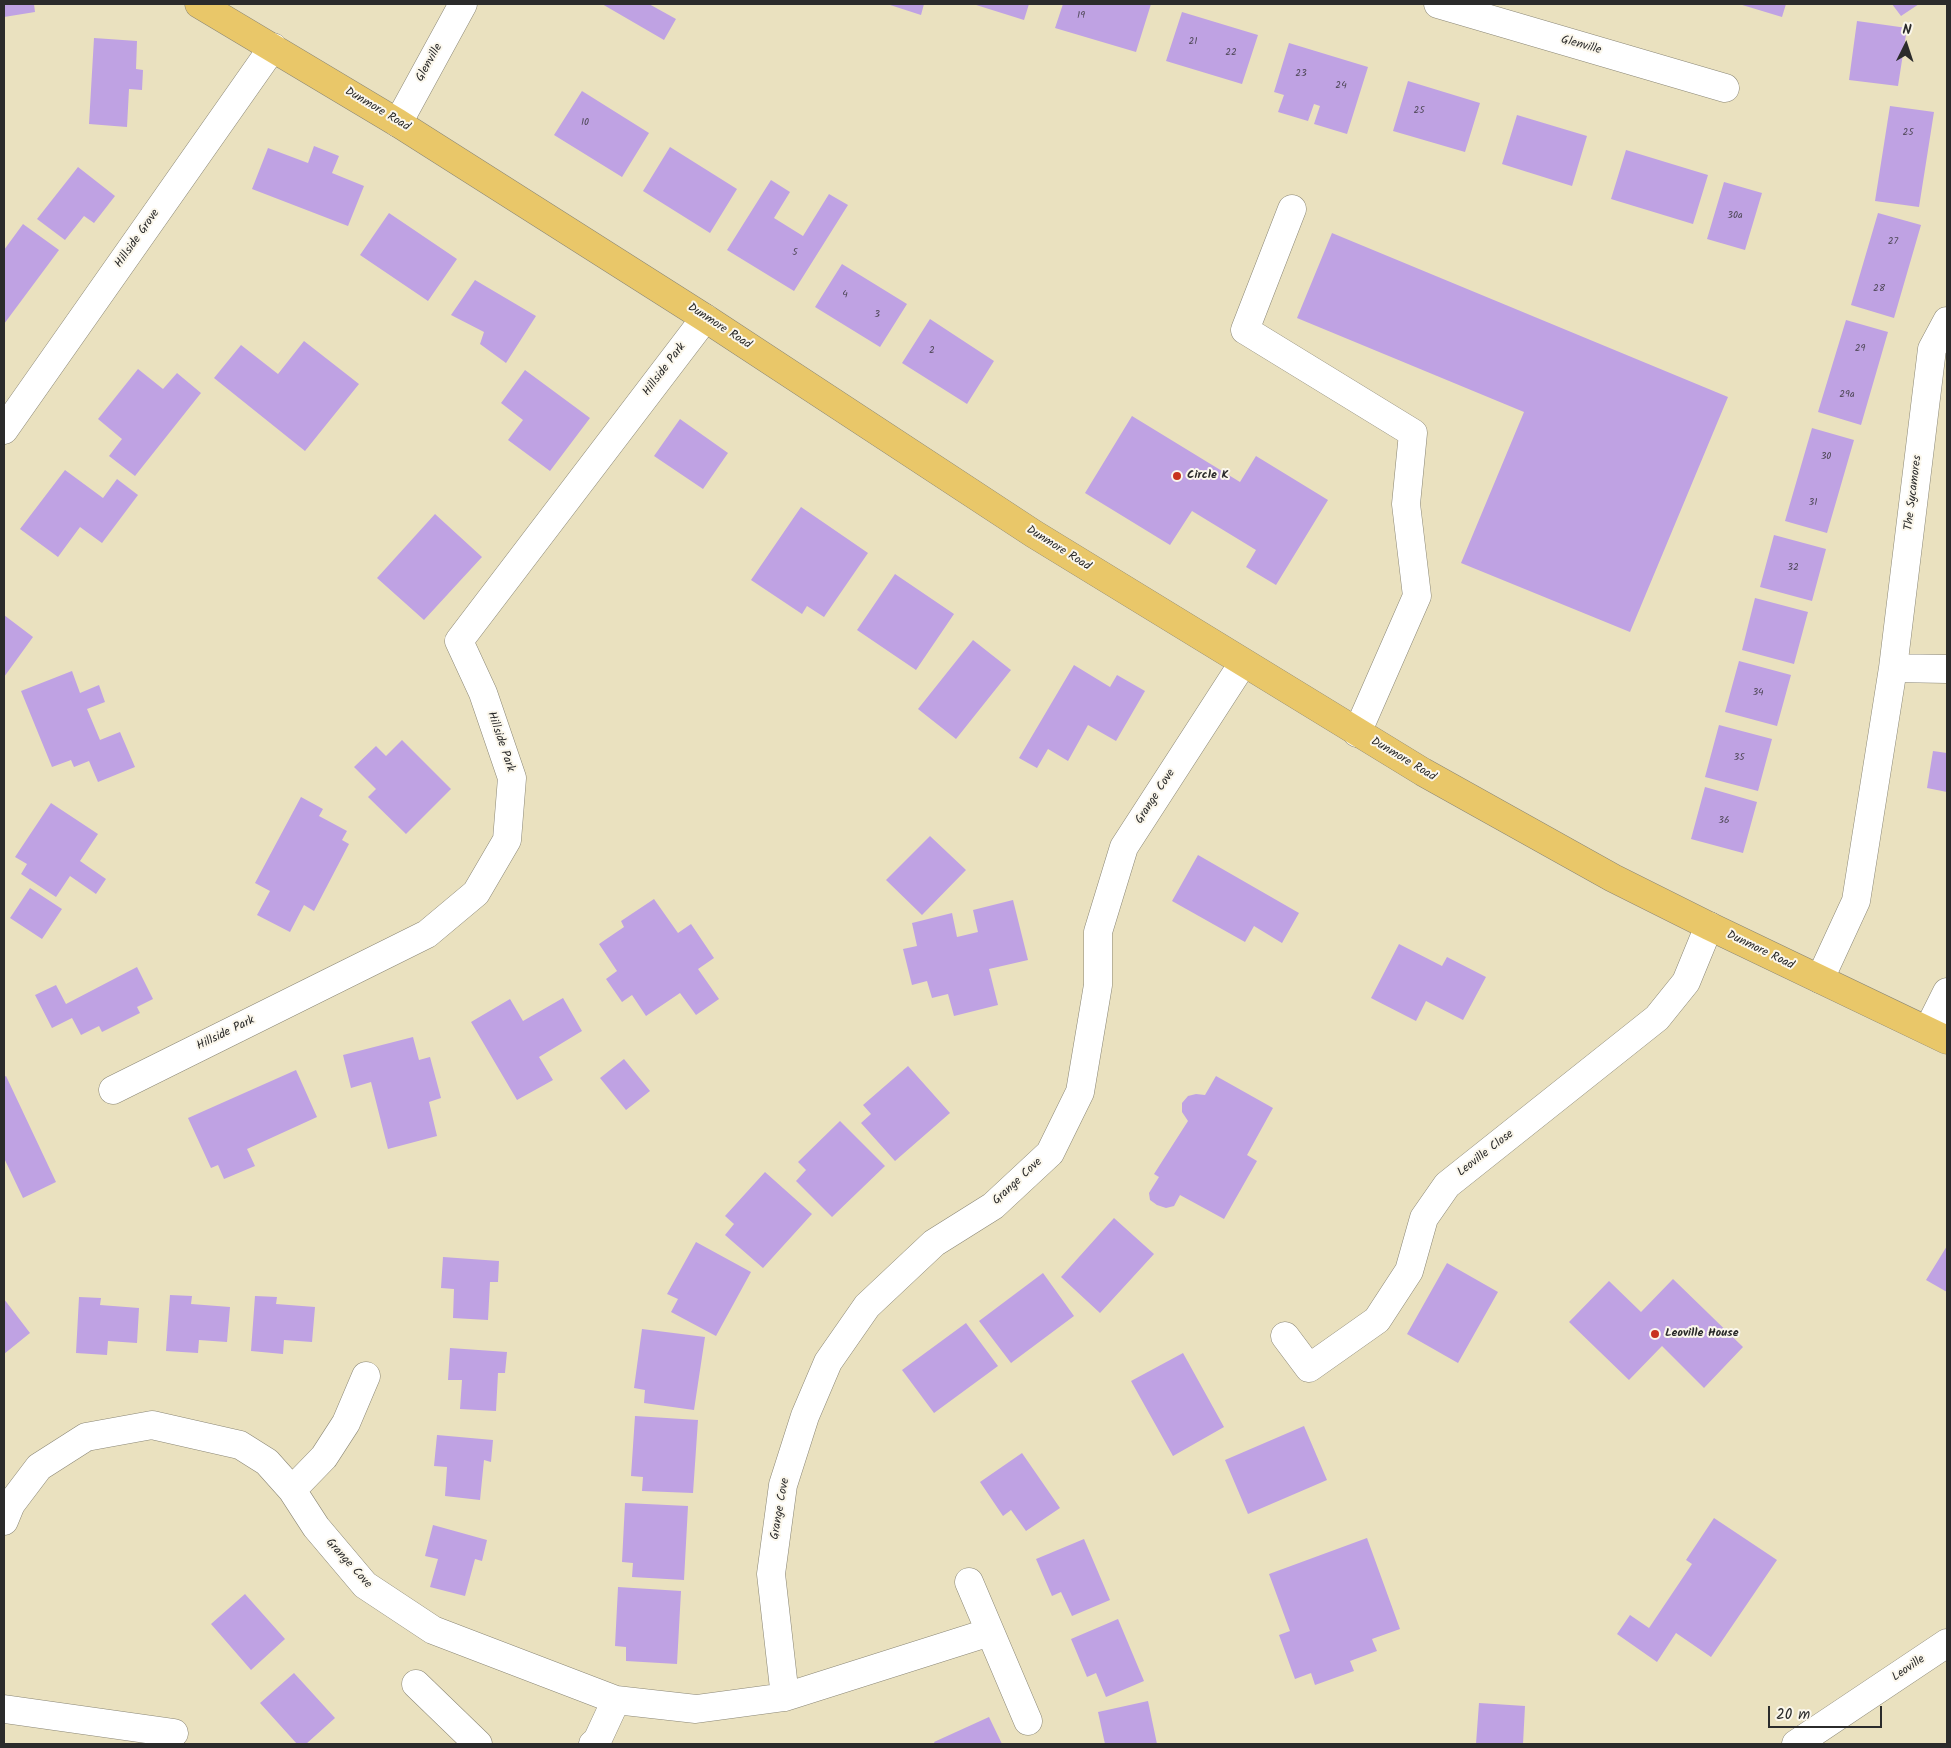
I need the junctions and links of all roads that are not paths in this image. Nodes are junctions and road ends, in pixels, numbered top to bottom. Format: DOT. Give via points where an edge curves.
graph roads {
  1 [pos="199,4"];
  2 [pos="463,4"];
  3 [pos="1438,4"];
  4 [pos="273,47"];
  5 [pos="1725,88"];
  6 [pos="398,122"];
  7 [pos="1292,209"];
  8 [pos="705,318"];
  9 [pos="1947,320"];
  10 [pos="4,430"];
  11 [pos="1243,663"];
  12 [pos="1893,668"];
  13 [pos="1947,669"];
  14 [pos="1357,733"];
  15 [pos="1709,926"];
  16 [pos="1820,979"];
  17 [pos="1947,992"];
  18 [pos="1938,1035"];
  19 [pos="113,1090"];
  20 [pos="1285,1336"];
  21 [pos="366,1376"];
  22 [pos="292,1490"];
  23 [pos="4,1521"];
  24 [pos="969,1582"];
  25 [pos="990,1632"];
  26 [pos="1947,1643"];
  27 [pos="416,1684"];
  28 [pos="785,1698"];
  29 [pos="616,1700"];
  30 [pos="4,1708"];
  31 [pos="1028,1721"];
  32 [pos="174,1734"];
  33 [pos="478,1744"];
  34 [pos="593,1744"];
  35 [pos="1796,1744"];
  1 -- 4 [label="main road, Dunmore Road"];
  2 -- 6 [label="street, Glenville"];
  3 -- 5 [label="street, Glenville"];
  4 -- 6 [label="main road, Dunmore Road"];
  4 -- 10 [label="street, Hillside Grove"];
  6 -- 8 [label="main road, Dunmore Road"];
  7 -- 14 [label="street" via="1245,330 1412,433 1406,504 1417,596"];
  8 -- 11 [label="main road, Dunmore Road" via="965,490"];
  8 -- 19 [label="street, Hillside Park" via="458,641 483,693 512,778 507,840 476,893 427,934"];
  9 -- 12 [label="street, The Sycamores" via="1932,349"];
  11 -- 14 [label="main road, Dunmore Road"];
  11 -- 28 [label="street, Grange Cove" via="1124,847 1098,932 1098,985 1080,1092 1050,1153 993,1206 934,1243 866,1306 828,1362 805,1416 784,1485 771,1574"];
  12 -- 13 [label="street"];
  12 -- 16 [label="street, The Sycamores" via="1856,901"];
  14 -- 15 [label="main road, Dunmore Road" via="1524,830"];
  15 -- 16 [label="main road, Dunmore Road"];
  15 -- 20 [label="street, Leoville Close" via="1686,982 1656,1018 1447,1185 1424,1218 1409,1271 1377,1320 1309,1368"];
  16 -- 18 [label="main road, Dunmore Road"];
  17 -- 18 [label="street"];
  21 -- 22 [label="street" via="346,1423 324,1458"];
  22 -- 23 [label="street, Grange Cove" via="267,1462 240,1445 152,1424 86,1437 39,1467 11,1504"];
  22 -- 29 [label="street, Grange Cove" via="316,1528 365,1586 433,1630"];
  24 -- 25 [label="street"];
  25 -- 28 [label="street, Grange Cove"];
  25 -- 31 [label="street"];
  26 -- 35 [label="street, Leoville"];
  27 -- 33 [label="street"];
  28 -- 29 [label="street, Grange Cove" via="696,1709"];
  29 -- 34 [label="street"];
  30 -- 32 [label="street"];
}
